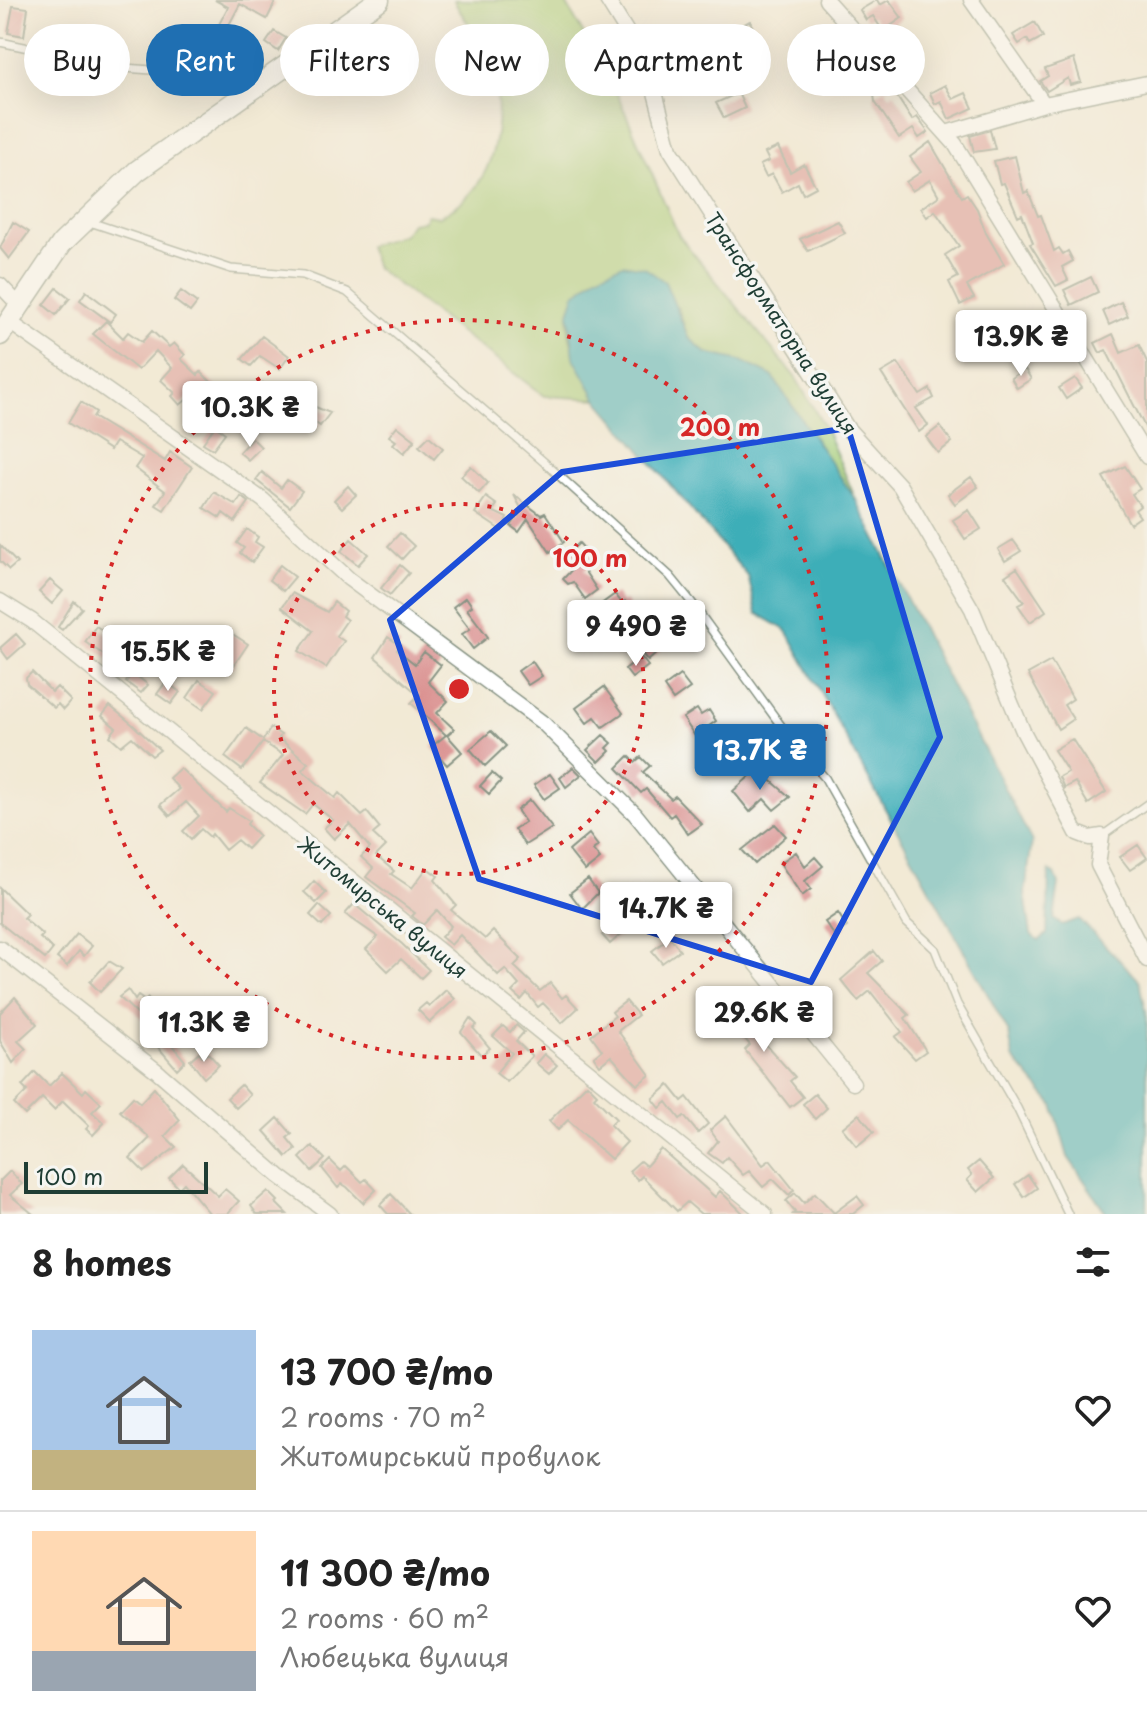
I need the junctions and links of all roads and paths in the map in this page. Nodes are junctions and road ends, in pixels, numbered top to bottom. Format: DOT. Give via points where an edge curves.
graph roads {
  1 [pos="607,0"];
  2 [pos="826,0"];
  3 [pos="971,0"];
  4 [pos="375,1"];
  5 [pos="0,42"];
  6 [pos="146,70"];
  7 [pos="264,82"];
  8 [pos="1147,83"];
  9 [pos="244,96"];
  10 [pos="1044,104"];
  11 [pos="946,133"];
  12 [pos="83,220"];
  13 [pos="0,285"];
  14 [pos="9,320"];
  15 [pos="1147,457"];
  16 [pos="0,601"];
  17 [pos="1147,804"];
  18 [pos="1102,836"];
  19 [pos="0,948"];
  20 [pos="1147,960"];
  21 [pos="853,1083"];
  22 [pos="330,1214"];
  23 [pos="765,1214"];
  24 [pos="1068,1214"];
  1 -- 18 [label="street, Трансформаторна вулиця" via="648,66 670,149 848,429 900,486 972,609 1023,731 1077,833"];
  2 -- 11 [label="street"];
  3 -- 10 [label="street"];
  4 -- 7 [label="street"];
  5 -- 6 [label="lane"];
  8 -- 10 [label="street"];
  9 -- 12 [label="street" via="137,171"];
  10 -- 11 [label="street"];
  11 -- 15 [label="street"];
  12 -- 14 [label="street"];
  12 -- 24 [label="lane" via="231,269 303,275 347,292 670,576 825,778 907,923 935,949 957,1004 1017,1108"];
  13 -- 14 [label="street"];
  14 -- 21 [label="street" via="263,500 349,579 543,723 635,814"];
  16 -- 23 [label="street, Житомирська вулиця" via="32,621"];
  17 -- 18 [label="lane"];
  18 -- 20 [label="street" via="1098,865"];
  19 -- 22 [label="street"];
}
